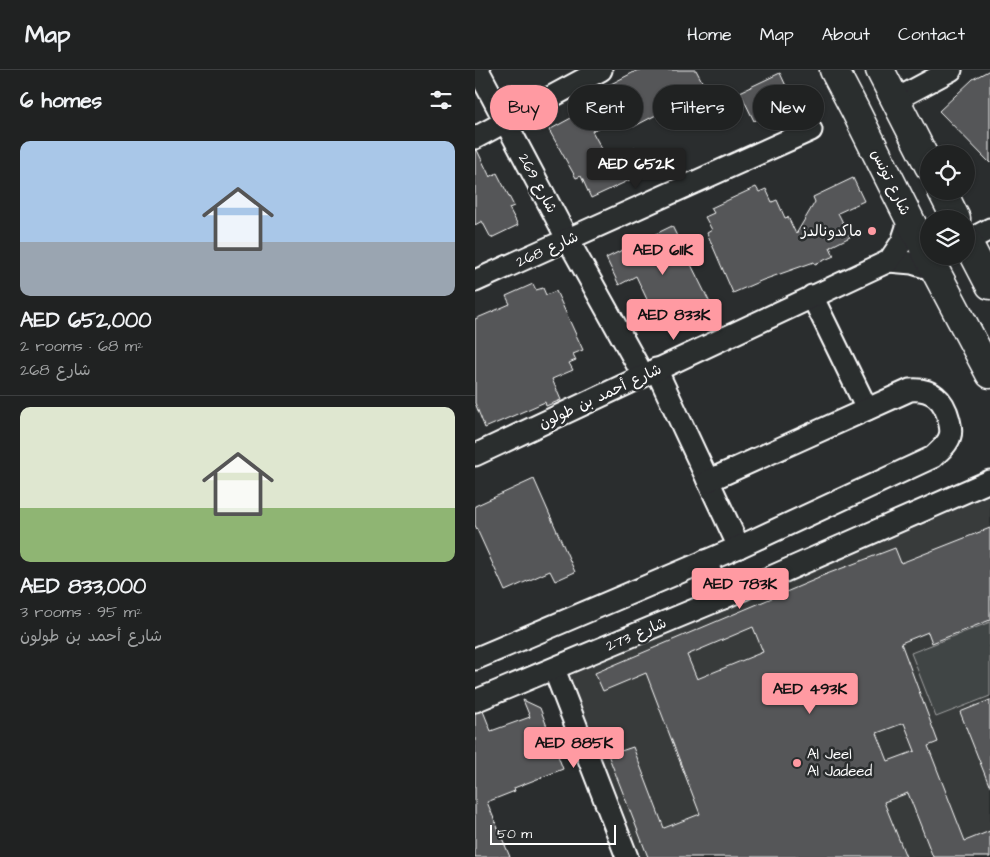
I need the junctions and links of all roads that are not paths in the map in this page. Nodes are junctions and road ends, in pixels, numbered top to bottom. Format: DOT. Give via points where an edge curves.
graph roads {
  1 [pos="478,70"];
  2 [pos="601,70"];
  3 [pos="834,70"];
  4 [pos="880,70"];
  5 [pos="951,70"];
  6 [pos="490,93"];
  7 [pos="558,93"];
  8 [pos="895,100"];
  9 [pos="490,130"];
  10 [pos="509,130"];
  11 [pos="811,130"];
  12 [pos="475,138"];
  13 [pos="920,149"];
  14 [pos="909,221"];
  15 [pos="568,240"];
  16 [pos="975,245"];
  17 [pos="889,261"];
  18 [pos="935,270"];
  19 [pos="475,281"];
  20 [pos="990,285"];
  21 [pos="812,296"];
  22 [pos="649,372"];
  23 [pos="990,374"];
  24 [pos="867,409"];
  25 [pos="477,449"];
  26 [pos="708,481"];
  27 [pos="990,482"];
  28 [pos="739,547"];
  29 [pos="705,561"];
  30 [pos="723,598"];
  31 [pos="475,659"];
  32 [pos="554,668"];
  33 [pos="475,701"];
  34 [pos="627,857"];
  1 -- 6 [label="street, شارع 269"];
  2 -- 7 [label="street"];
  3 -- 14 [label="main road, شارع تونس"];
  4 -- 8 [label="main road"];
  5 -- 8 [label="street"];
  8 -- 13 [label="main road"];
  9 -- 12 [label="street"];
  10 -- 15 [label="street, شارع 269"];
  11 -- 15 [label="street, شارع 268"];
  14 -- 17 [label="street" via="902,242"];
  14 -- 18 [label="main road, شارع تونس"];
  15 -- 19 [label="street, شارع 268"];
  15 -- 22 [label="street, شارع 269"];
  16 -- 20 [label="main road"];
  17 -- 18 [label="street"];
  17 -- 21 [label="street, شارع أحمد بن طولون"];
  18 -- 23 [label="main road, شارع تونس"];
  21 -- 22 [label="street, شارع أحمد بن طولون"];
  21 -- 24 [label="street"];
  22 -- 25 [label="street, شارع أحمد بن طولون"];
  22 -- 26 [label="street, شارع 269"];
  24 -- 26 [label="street"];
  24 -- 28 [label="street" via="910,390 921,389 938,397 947,412 950,437 933,457"];
  26 -- 28 [label="street, شارع 269"];
  27 -- 30 [label="street, شارع 273"];
  28 -- 29 [label="street"];
  29 -- 30 [label="street"];
  29 -- 31 [label="street"];
  30 -- 32 [label="street, شارع 273"];
  32 -- 33 [label="street, شارع 273"];
  32 -- 34 [label="street"];
}
